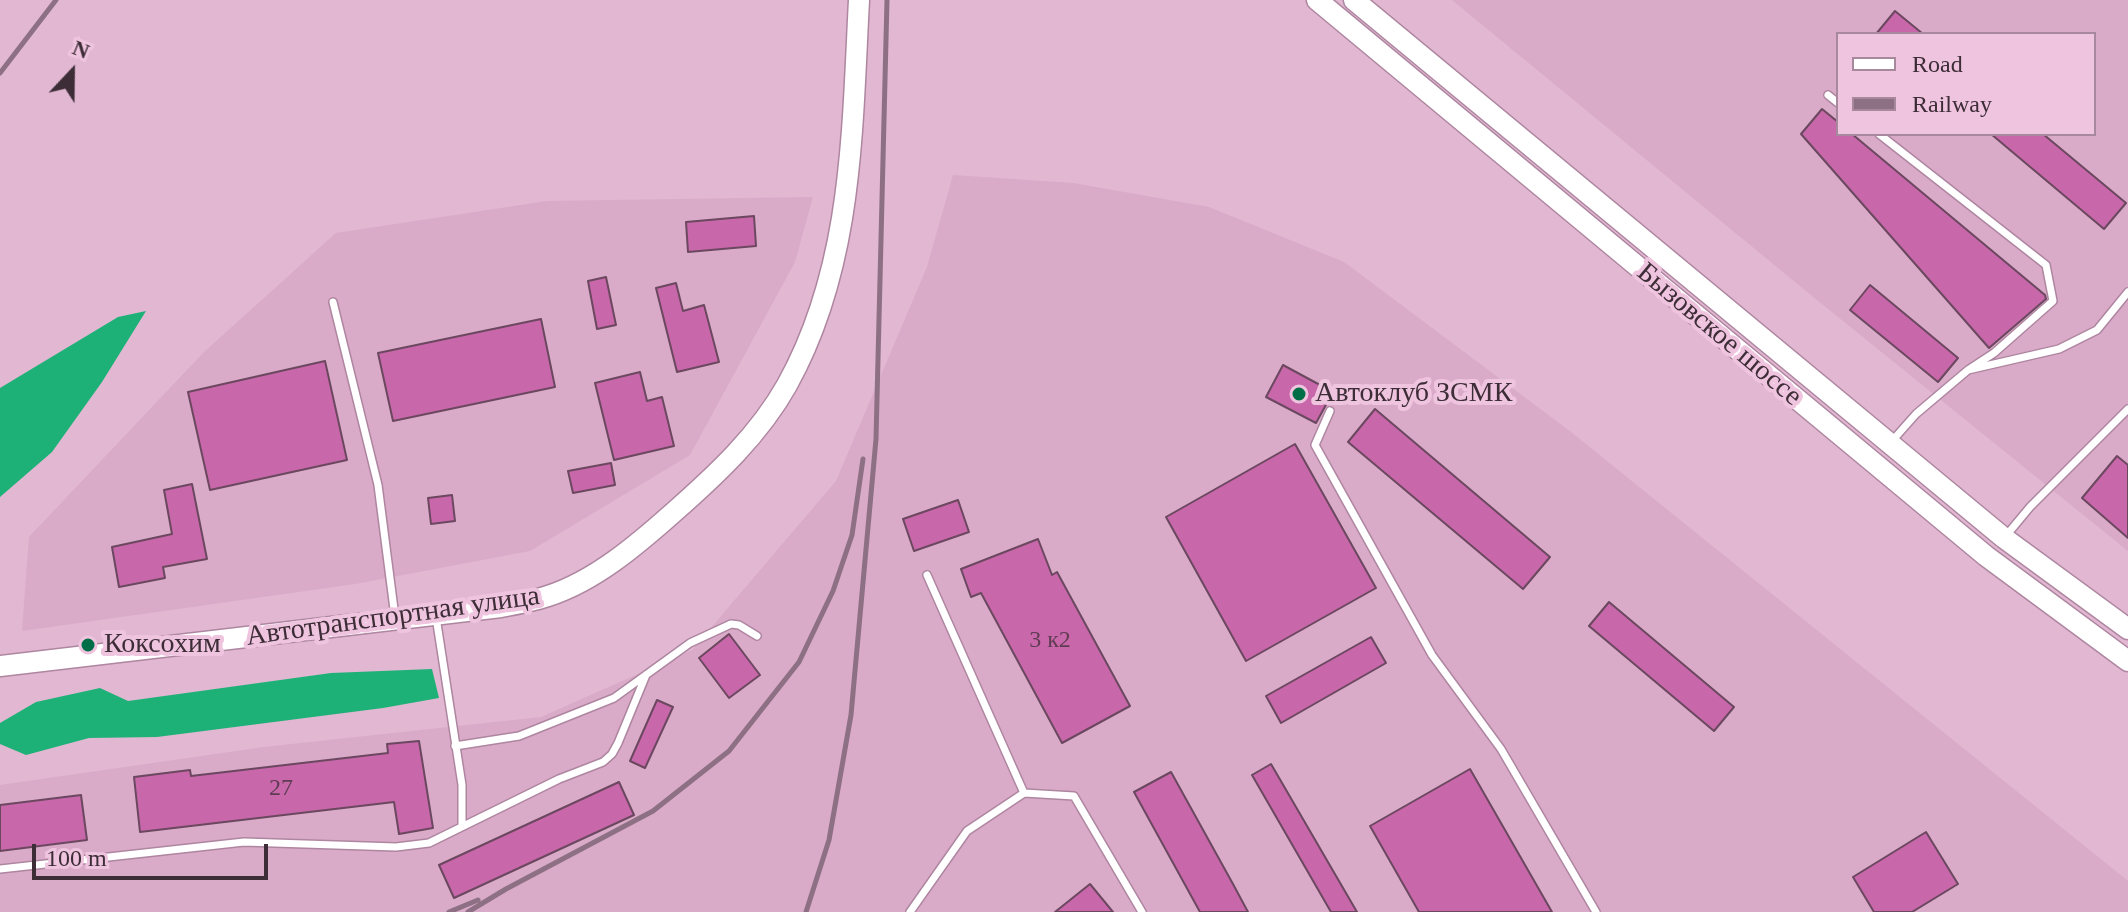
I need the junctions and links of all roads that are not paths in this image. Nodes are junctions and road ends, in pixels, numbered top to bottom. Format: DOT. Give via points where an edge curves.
graph roads {
  1 [pos="859,0"];
  2 [pos="1317,0"];
  3 [pos="1354,0"];
  4 [pos="1828,95"];
  5 [pos="1836,101"];
  6 [pos="1882,136"];
  7 [pos="2128,292"];
  8 [pos="333,302"];
  9 [pos="1968,370"];
  10 [pos="2127,410"];
  11 [pos="1330,411"];
  12 [pos="1890,442"];
  13 [pos="2004,538"];
  14 [pos="927,575"];
  15 [pos="436,615"];
  16 [pos="395,620"];
  17 [pos="2128,629"];
  18 [pos="757,636"];
  19 [pos="2128,661"];
  20 [pos="0,666"];
  21 [pos="646,675"];
  22 [pos="455,746"];
  23 [pos="1024,793"];
  24 [pos="462,825"];
  25 [pos="0,869"];
  26 [pos="910,912"];
  27 [pos="1142,912"];
  28 [pos="1596,912"];
  1 -- 15 [label="main road, Автотранспортная улица" via="843,222 823,305 787,385 727,462 609,563 551,596"];
  2 -- 19 [label="main road, Бызовское шоссе" via="1986,556"];
  3 -- 12 [label="main road, Бызовское шоссе"];
  4 -- 5 [label="lane"];
  6 -- 9 [label="lane" via="2046,265 2053,301"];
  7 -- 9 [label="lane" via="2097,330 2059,349"];
  8 -- 16 [label="lane" via="378,485"];
  9 -- 12 [label="lane"];
  10 -- 13 [label="lane"];
  11 -- 28 [label="lane" via="1315,445 1432,655 1501,749"];
  12 -- 13 [label="main road, Бызовское шоссе"];
  13 -- 17 [label="main road, Бызовское шоссе"];
  14 -- 23 [label="lane"];
  15 -- 16 [label="main road, Автотранспортная улица"];
  15 -- 22 [label="lane"];
  16 -- 20 [label="main road, Автотранспортная улица"];
  18 -- 21 [label="lane" via="731,624 690,643"];
  21 -- 22 [label="lane" via="614,698 519,736"];
  21 -- 24 [label="lane" via="618,743 603,762"];
  22 -- 24 [label="lane"];
  23 -- 26 [label="lane" via="967,831"];
  23 -- 27 [label="lane" via="1074,796"];
  24 -- 25 [label="lane" via="429,843 396,847 244,842"];
}
